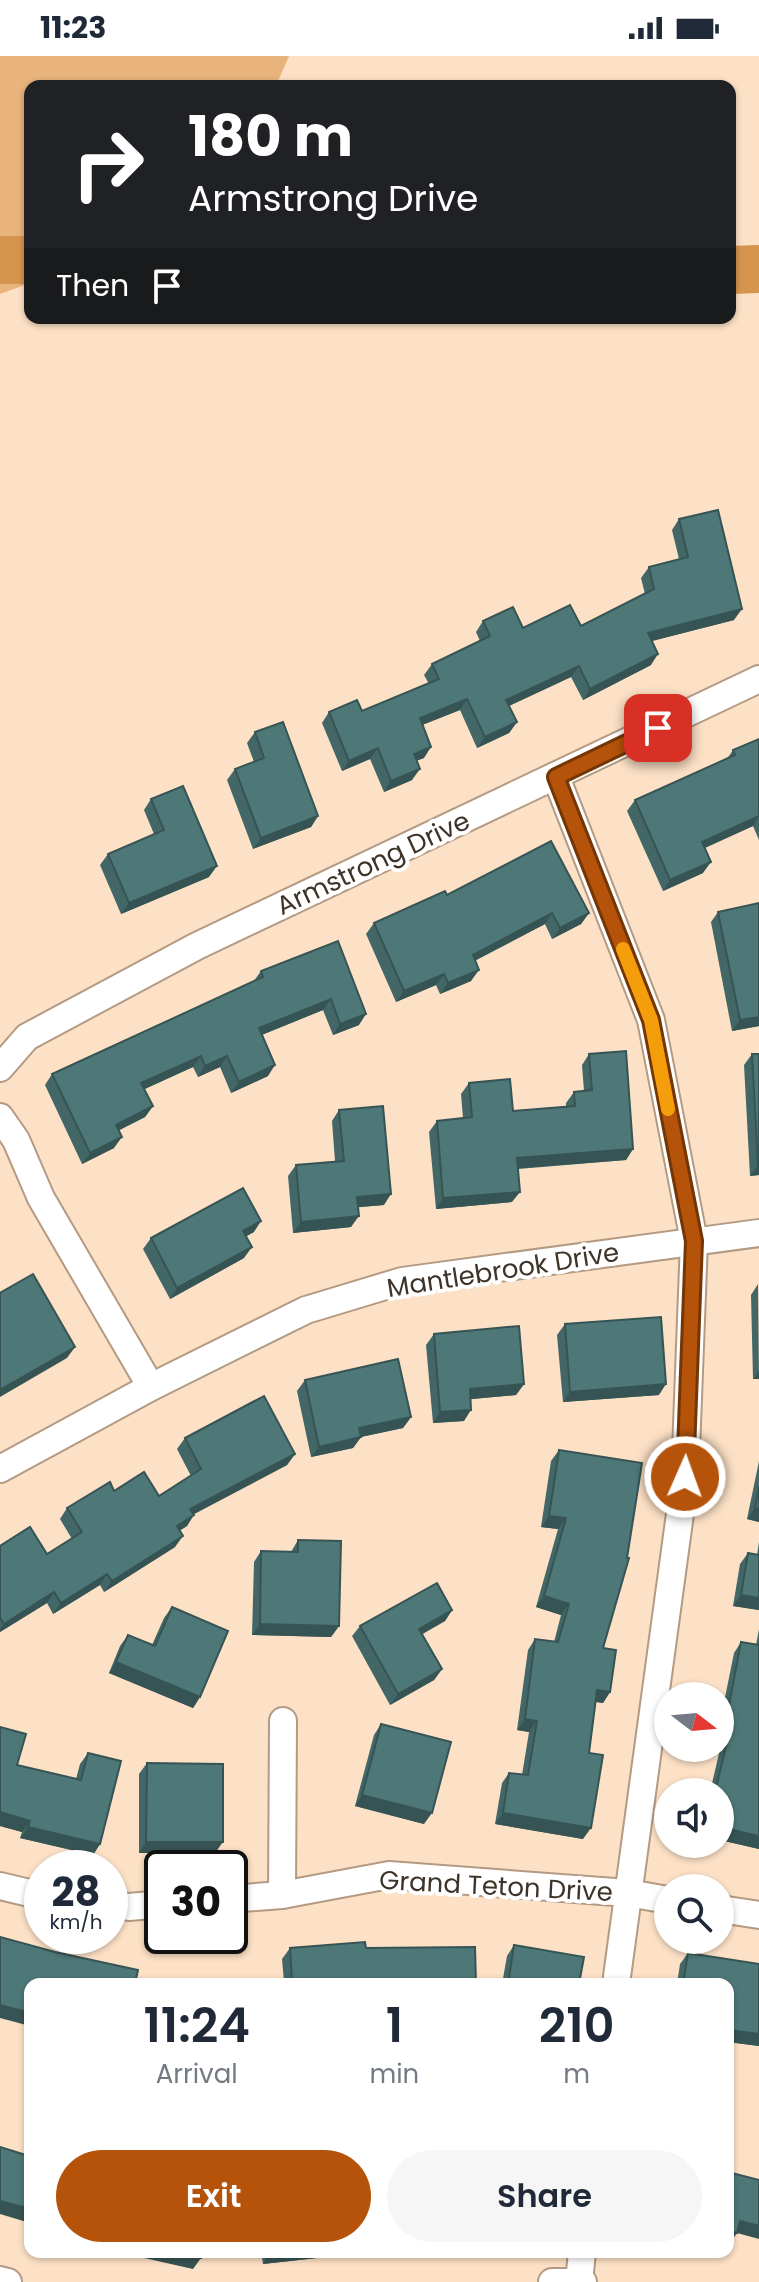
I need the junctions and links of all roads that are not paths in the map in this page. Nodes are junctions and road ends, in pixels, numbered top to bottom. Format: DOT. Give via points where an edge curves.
graph roads {
  1 [pos="759,679"];
  2 [pos="556,777"];
  3 [pos="0,1068"];
  4 [pos="0,1117"];
  5 [pos="759,1233"];
  6 [pos="694,1241"];
  7 [pos="151,1387"];
  8 [pos="0,1469"];
  9 [pos="283,1721"];
  10 [pos="0,1886"];
  11 [pos="24,1892"];
  12 [pos="628,1893"];
  13 [pos="282,1895"];
  14 [pos="248,1898"];
  15 [pos="654,1898"];
  16 [pos="734,1911"];
  17 [pos="759,1915"];
  18 [pos="617,1978"];
  19 [pos="582,2258"];
  20 [pos="0,2280"];
  21 [pos="8,2282"];
  22 [pos="552,2282"];
  23 [pos="580,2282"];
  1 -- 2 [label="street, Armstrong Drive"];
  2 -- 3 [label="street, Armstrong Drive" via="197,946 27,1037"];
  2 -- 6 [label="street" via="651,1020"];
  4 -- 7 [label="street"];
  5 -- 6 [label="street, Mantlebrook Drive"];
  6 -- 7 [label="street, Mantlebrook Drive" via="402,1281 306,1310"];
  6 -- 12 [label="street" via="685,1477"];
  7 -- 8 [label="street, Mantlebrook Drive"];
  9 -- 13 [label="street"];
  10 -- 11 [label="street"];
  12 -- 13 [label="street, Grand Teton Drive" via="389,1875"];
  12 -- 15 [label="street, Grand Teton Drive"];
  12 -- 18 [label="street"];
  13 -- 14 [label="street, Grand Teton Drive"];
  16 -- 17 [label="street"];
  19 -- 23 [label="street"];
  20 -- 21 [label="street"];
  22 -- 23 [label="street"];
}
